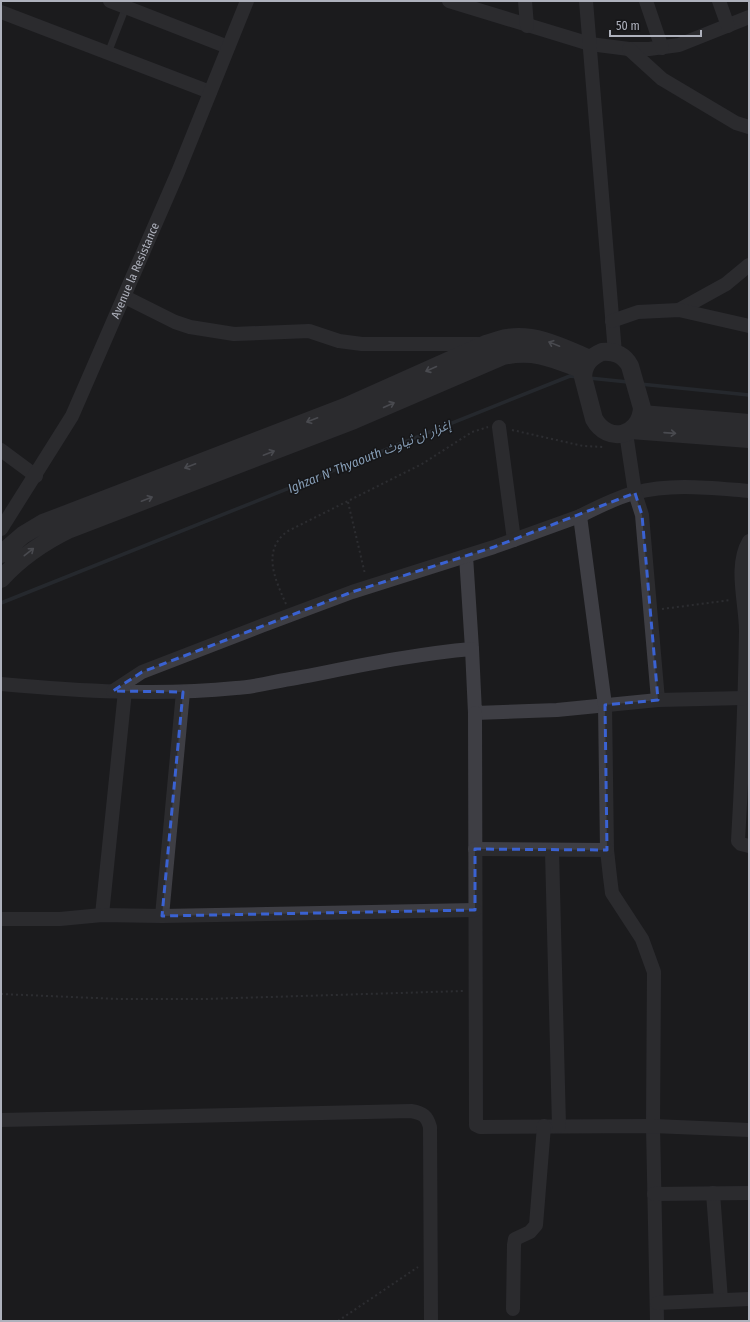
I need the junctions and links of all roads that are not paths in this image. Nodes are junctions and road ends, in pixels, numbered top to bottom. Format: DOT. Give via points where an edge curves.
graph roads {
  1 [pos="110,1"];
  2 [pos="247,1"];
  3 [pos="449,1"];
  4 [pos="525,1"];
  5 [pos="586,1"];
  6 [pos="646,1"];
  7 [pos="719,1"];
  8 [pos="474,5"];
  9 [pos="126,7"];
  10 [pos="1,12"];
  11 [pos="749,17"];
  12 [pos="527,26"];
  13 [pos="728,26"];
  14 [pos="590,44"];
  15 [pos="228,47"];
  16 [pos="662,48"];
  17 [pos="629,49"];
  18 [pos="108,53"];
  19 [pos="210,92"];
  20 [pos="749,128"];
  21 [pos="749,265"];
  22 [pos="124,297"];
  23 [pos="679,310"];
  24 [pos="612,321"];
  25 [pos="749,326"];
  26 [pos="486,344"];
  27 [pos="616,353"];
  28 [pos="587,365"];
  29 [pos="642,414"];
  30 [pos="749,423"];
  31 [pos="499,428"];
  32 [pos="629,437"];
  33 [pos="749,439"];
  34 [pos="1,450"];
  35 [pos="36,476"];
  36 [pos="749,491"];
  37 [pos="635,493"];
  38 [pos="580,516"];
  39 [pos="1,530"];
  40 [pos="514,540"];
  41 [pos="749,541"];
  42 [pos="1,554"];
  43 [pos="466,556"];
  44 [pos="1,579"];
  45 [pos="747,629"];
  46 [pos="472,649"];
  47 [pos="1,684"];
  48 [pos="119,691"];
  49 [pos="183,692"];
  50 [pos="744,698"];
  51 [pos="658,700"];
  52 [pos="605,705"];
  53 [pos="475,713"];
  54 [pos="746,726"];
  55 [pos="749,846"];
  56 [pos="475,849"];
  57 [pos="552,850"];
  58 [pos="607,850"];
  59 [pos="475,910"];
  60 [pos="102,915"];
  61 [pos="162,916"];
  62 [pos="1,919"];
  63 [pos="1,1120"];
  64 [pos="544,1126"];
  65 [pos="559,1126"];
  66 [pos="653,1126"];
  67 [pos="749,1130"];
  68 [pos="713,1193"];
  69 [pos="749,1193"];
  70 [pos="654,1194"];
  71 [pos="749,1299"];
  72 [pos="721,1300"];
  73 [pos="657,1303"];
  74 [pos="513,1309"];
  75 [pos="430,1321"];
  76 [pos="657,1321"];
  1 -- 9 [label="street"];
  2 -- 15 [label="street, Avenue la Resistance"];
  3 -- 8 [label="street"];
  4 -- 12 [label="street"];
  5 -- 14 [label="street"];
  6 -- 16 [label="street"];
  7 -- 13 [label="street"];
  8 -- 12 [label="street"];
  9 -- 15 [label="street"];
  9 -- 18 [label="lane"];
  10 -- 18 [label="street"];
  11 -- 13 [label="street"];
  12 -- 14 [label="street"];
  13 -- 16 [label="street" via="679,45"];
  14 -- 17 [label="street"];
  14 -- 24 [label="street"];
  15 -- 19 [label="street, Avenue la Resistance"];
  16 -- 17 [label="street"];
  17 -- 20 [label="street" via="662,79"];
  18 -- 19 [label="street"];
  19 -- 22 [label="street, Avenue la Resistance"];
  21 -- 23 [label="street" via="726,284"];
  22 -- 26 [label="street" via="175,322 234,334 301,331 318,333 338,341 362,344"];
  22 -- 35 [label="street, Avenue la Resistance" via="72,416"];
  23 -- 24 [label="street" via="638,312"];
  23 -- 25 [label="street"];
  24 -- 27 [label="street"];
  28 -- 26 [label="street, one-way" via="548,342 527,337 506,338"];
  26 -- 42 [label="street, one-way" via="345,407 43,523 23,535"];
  27 -- 28 [label="street" via="602,352"];
  27 -- 29 [label="street" via="630,366"];
  28 -- 32 [label="street" via="583,377 597,425 607,432"];
  44 -- 28 [label="street, one-way" via="31,550 70,529 354,420 503,356 516,353 544,355"];
  29 -- 30 [label="street"];
  29 -- 32 [label="street"];
  31 -- 40 [label="street"];
  32 -- 33 [label="street, one-way"];
  32 -- 37 [label="street"];
  34 -- 35 [label="street"];
  35 -- 39 [label="street, Avenue la Resistance"];
  36 -- 37 [label="street" via="683,486"];
  37 -- 38 [label="street"];
  37 -- 51 [label="street" via="642,516"];
  38 -- 40 [label="street"];
  38 -- 52 [label="street"];
  40 -- 43 [label="street"];
  41 -- 45 [label="street" via="744,551 742,566"];
  43 -- 46 [label="street"];
  43 -- 48 [label="street" via="368,587 142,672"];
  45 -- 50 [label="street"];
  46 -- 49 [label="street" via="426,654 238,688"];
  46 -- 53 [label="street"];
  47 -- 48 [label="street"];
  48 -- 49 [label="street"];
  48 -- 60 [label="street"];
  49 -- 61 [label="street"];
  50 -- 51 [label="street"];
  50 -- 54 [label="street"];
  51 -- 52 [label="street"];
  52 -- 53 [label="street"];
  52 -- 58 [label="street"];
  53 -- 56 [label="street"];
  54 -- 55 [label="street" via="738,841"];
  56 -- 57 [label="street"];
  56 -- 59 [label="street"];
  57 -- 58 [label="street"];
  57 -- 65 [label="street"];
  58 -- 66 [label="street" via="612,893 642,940 654,972"];
  59 -- 61 [label="street"];
  59 -- 64 [label="street" via="476,1125"];
  60 -- 61 [label="street"];
  60 -- 62 [label="street" via="60,919"];
  63 -- 75 [label="street" via="420,1112 427,1118 430,1127"];
  64 -- 65 [label="street"];
  64 -- 74 [label="street" via="536,1225 530,1232 515,1239"];
  65 -- 66 [label="street"];
  66 -- 67 [label="street"];
  66 -- 70 [label="street"];
  68 -- 69 [label="street"];
  68 -- 70 [label="street"];
  68 -- 72 [label="street"];
  70 -- 73 [label="street"];
  71 -- 72 [label="street"];
  72 -- 73 [label="street"];
  73 -- 76 [label="street"];
}
